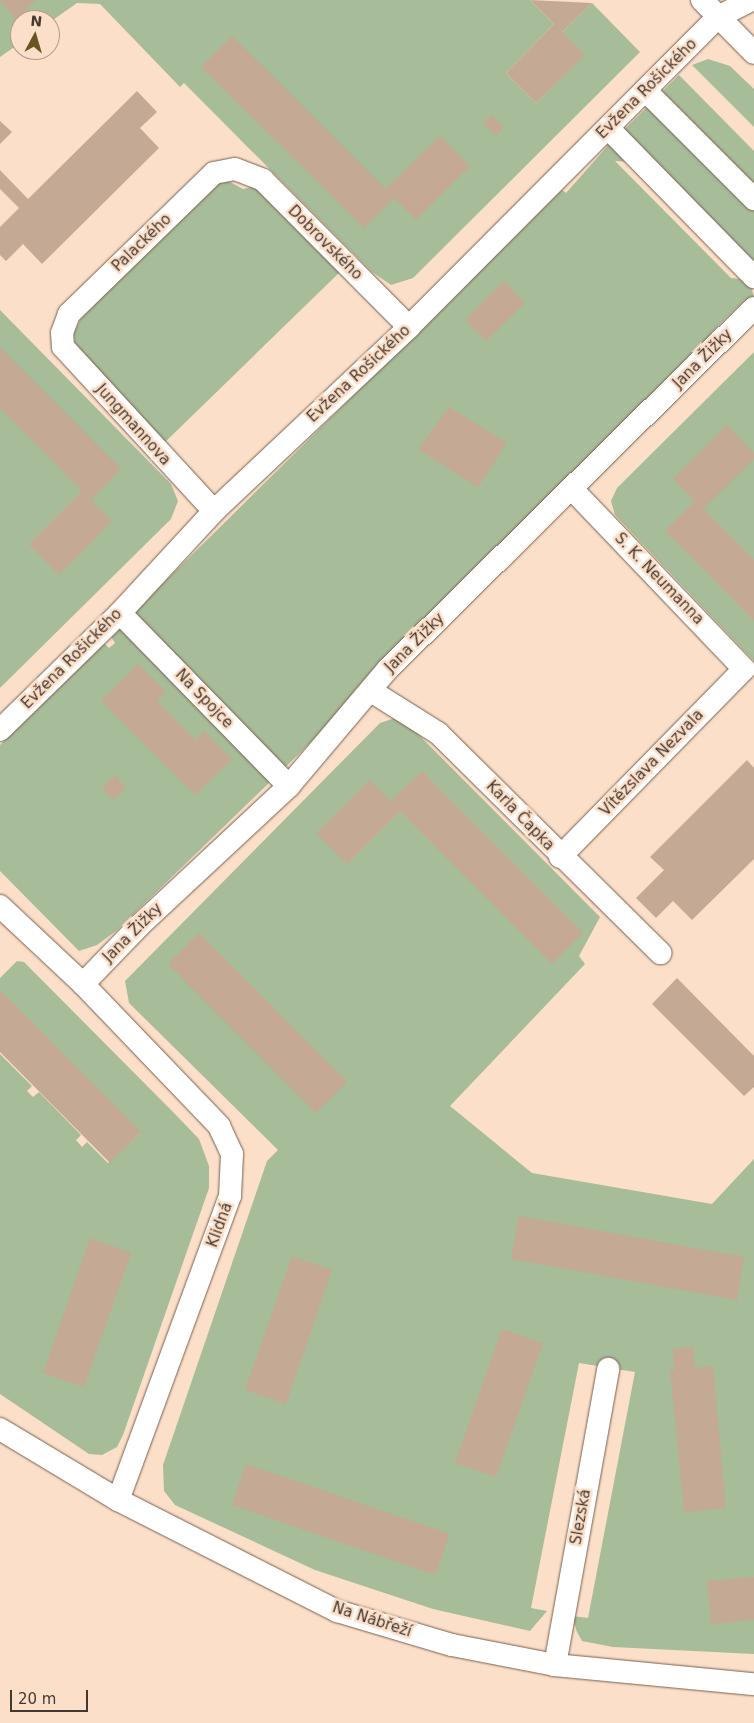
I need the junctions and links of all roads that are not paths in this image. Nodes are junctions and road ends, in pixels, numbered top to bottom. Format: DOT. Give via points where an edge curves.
graph roads {
  1 [pos="702,0"];
  2 [pos="751,0"];
  3 [pos="718,17"];
  4 [pos="754,53"];
  5 [pos="646,91"];
  6 [pos="608,128"];
  7 [pos="235,169"];
  8 [pos="754,199"];
  9 [pos="754,277"];
  10 [pos="754,308"];
  11 [pos="409,327"];
  12 [pos="62,334"];
  13 [pos="573,490"];
  14 [pos="214,511"];
  15 [pos="120,613"];
  16 [pos="744,669"];
  17 [pos="371,691"];
  18 [pos="0,730"];
  19 [pos="288,786"];
  20 [pos="560,857"];
  21 [pos="0,906"];
  22 [pos="660,953"];
  23 [pos="83,984"];
  24 [pos="608,1369"];
  25 [pos="0,1429"];
  26 [pos="118,1500"];
  27 [pos="555,1665"];
  28 [pos="754,1684"];
  1 -- 3 [label="street"];
  2 -- 3 [label="street, Evžena Rošického"];
  3 -- 4 [label="street"];
  3 -- 5 [label="street, Evžena Rošického"];
  5 -- 6 [label="street, Evžena Rošického"];
  5 -- 8 [label="street"];
  6 -- 9 [label="street"];
  6 -- 11 [label="street, Evžena Rošického"];
  7 -- 11 [label="street, Dobrovského" via="262,180"];
  7 -- 12 [label="street, Palackého" via="214,173 69,314"];
  10 -- 13 [label="street, Jana Žižky"];
  11 -- 14 [label="street, Evžena Rošického"];
  12 -- 14 [label="street, Jungmannova" via="63,346"];
  13 -- 16 [label="street, S. K. Neumanna"];
  13 -- 17 [label="street, Jana Žižky"];
  14 -- 15 [label="street, Evžena Rošického"];
  15 -- 18 [label="street, Evžena Rošického"];
  15 -- 19 [label="street, Na Spojce"];
  16 -- 20 [label="street, Vítězslava Nezvala"];
  17 -- 19 [label="street, Jana Žižky"];
  17 -- 20 [label="street, Karla Čapka" via="438,733"];
  19 -- 23 [label="street, Jana Žižky" via="140,925"];
  20 -- 22 [label="street, Karla Čapka"];
  21 -- 23 [label="street, Klidná"];
  23 -- 26 [label="street, Klidná" via="219,1126 232,1154 230,1196"];
  24 -- 27 [label="street, Slezská"];
  25 -- 26 [label="street, Na Nábřeží"];
  26 -- 27 [label="street, Na Nábřeží" via="337,1611 452,1645"];
  27 -- 28 [label="street, Na Nábřeží"];
}
